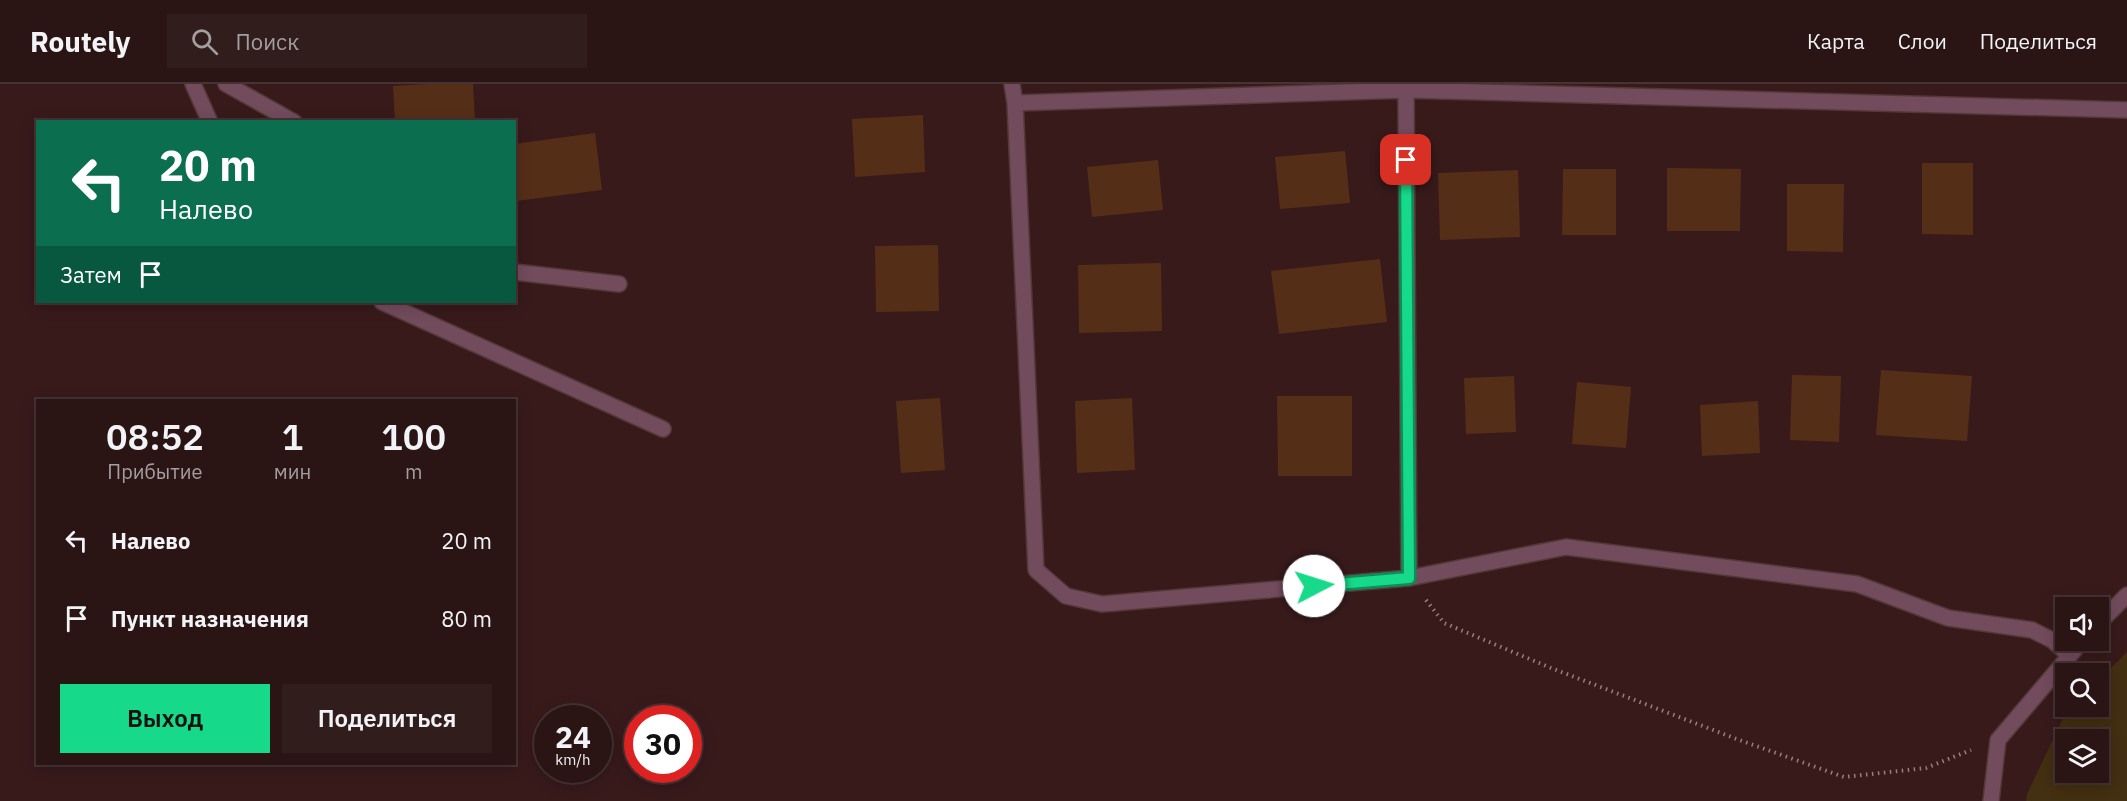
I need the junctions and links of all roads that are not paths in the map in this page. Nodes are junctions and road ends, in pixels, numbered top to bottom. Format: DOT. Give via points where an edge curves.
graph roads {
  1 [pos="193,84"];
  2 [pos="226,84"];
  3 [pos="1012,84"];
  4 [pos="1406,90"];
  5 [pos="1015,103"];
  6 [pos="2127,110"];
  7 [pos="209,120"];
  8 [pos="290,120"];
  9 [pos="516,272"];
  10 [pos="619,284"];
  11 [pos="384,303"];
  12 [pos="663,429"];
  13 [pos="1409,578"];
  14 [pos="2127,595"];
  15 [pos="2109,613"];
  16 [pos="2073,651"];
  17 [pos="2069,655"];
  18 [pos="1990,801"];
  1 -- 7 [label="street"];
  2 -- 8 [label="street"];
  3 -- 5 [label="street"];
  4 -- 5 [label="street"];
  4 -- 6 [label="street"];
  4 -- 13 [label="street"];
  5 -- 13 [label="street" via="1036,570 1066,596 1101,604"];
  9 -- 10 [label="street"];
  11 -- 12 [label="street"];
  13 -- 17 [label="street" via="1566,547 1857,584 1948,618 2032,630"];
  14 -- 15 [label="street"];
  16 -- 17 [label="street"];
  17 -- 18 [label="street" via="1998,740"];
}
